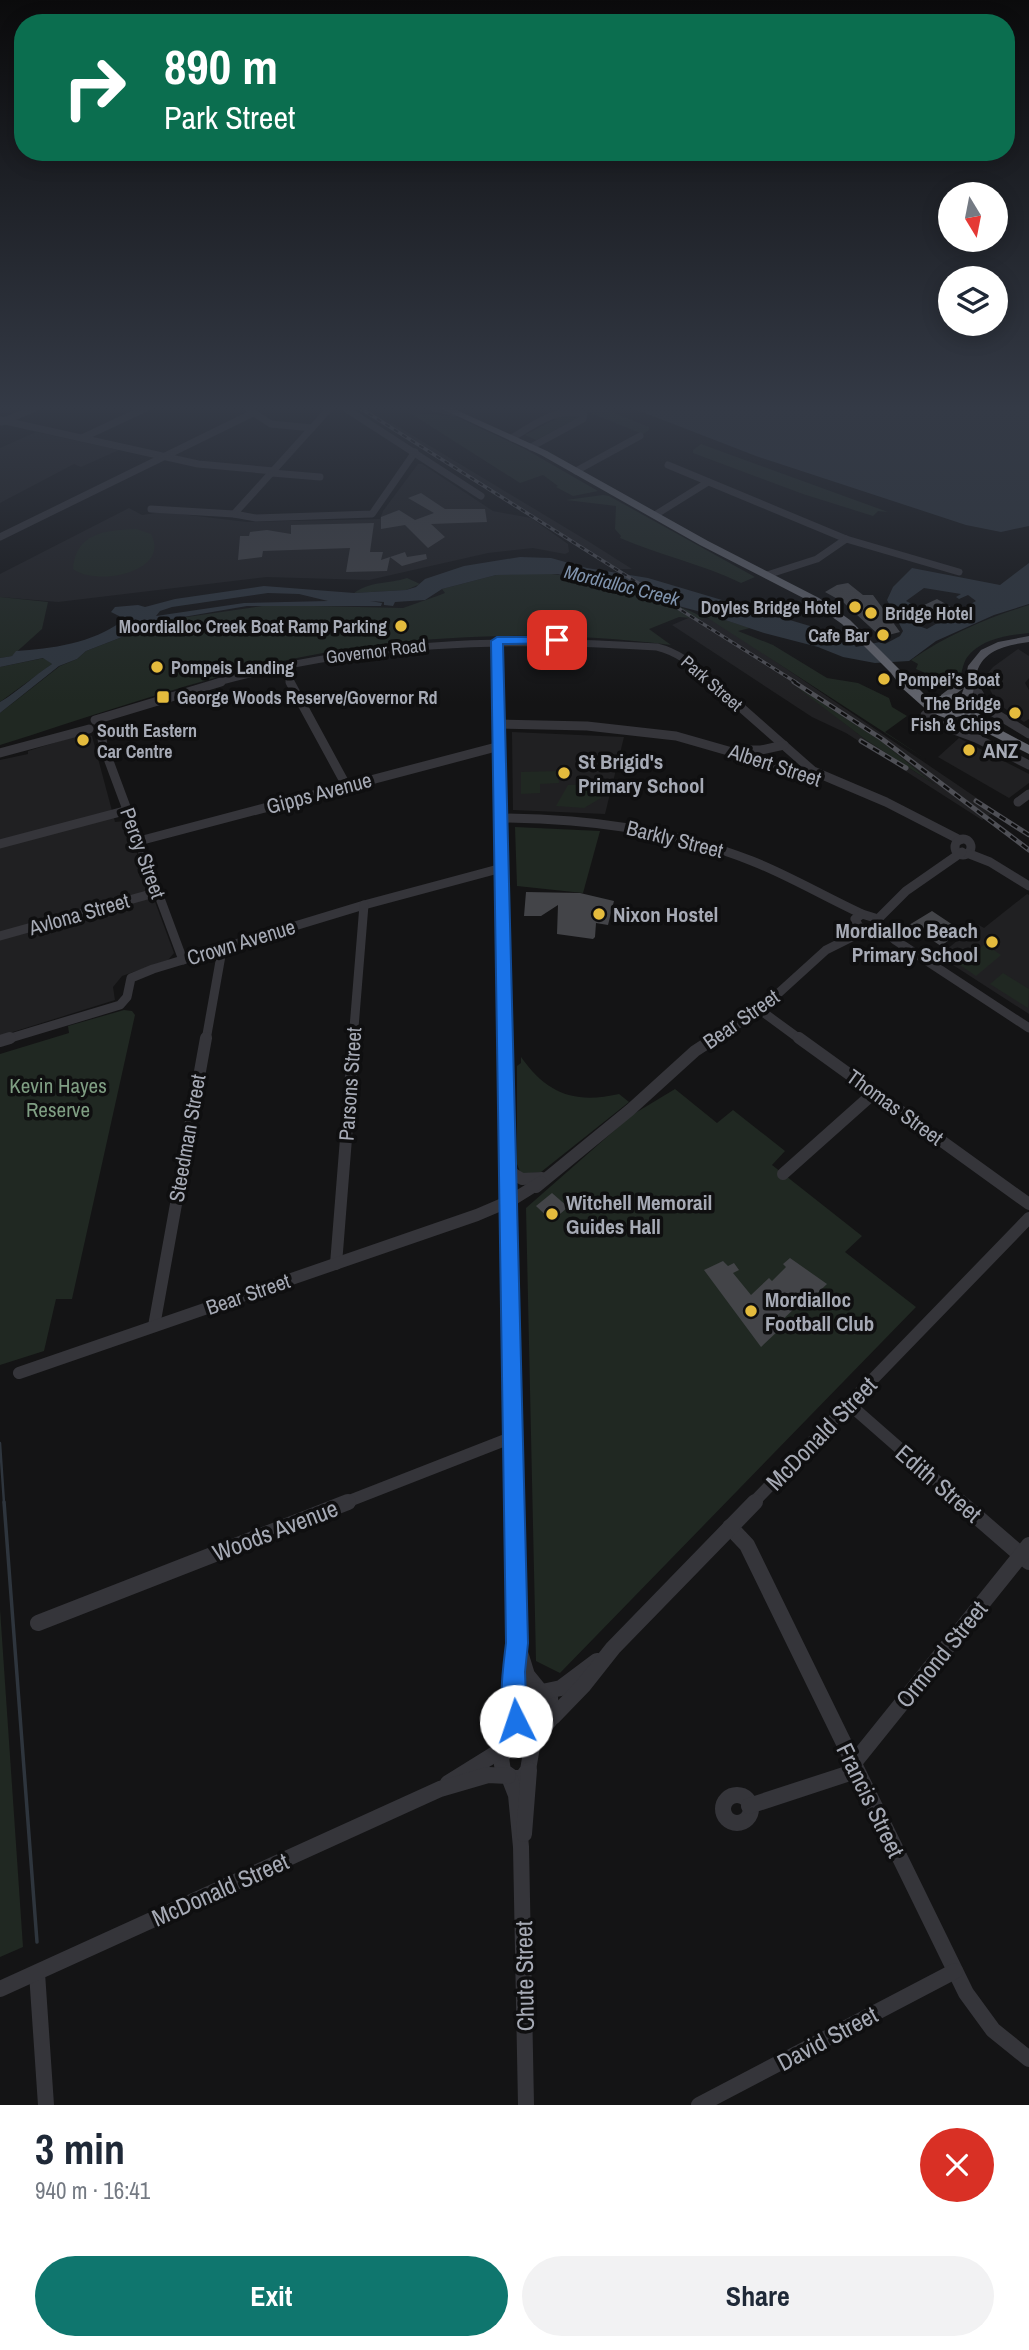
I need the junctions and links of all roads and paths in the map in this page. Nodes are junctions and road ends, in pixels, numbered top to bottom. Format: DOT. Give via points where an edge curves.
graph roads {
  1 [pos="63,506"];
  2 [pos="241,506"];
  3 [pos="379,506"];
  4 [pos="639,506"];
  5 [pos="669,506"];
  6 [pos="767,506"];
  7 [pos="151,509"];
  8 [pos="234,514"];
  9 [pos="655,515"];
  10 [pos="0,537"];
  11 [pos="846,539"];
  12 [pos="959,572"];
  13 [pos="767,575"];
  14 [pos="1029,639"];
  15 [pos="497,643"];
  16 [pos="892,667"];
  17 [pos="283,668"];
  18 [pos="970,679"];
  19 [pos="945,697"];
  20 [pos="962,707"];
  21 [pos="936,711"];
  22 [pos="499,724"];
  23 [pos="93,726"];
  24 [pos="989,729"];
  25 [pos="1029,734"];
  26 [pos="499,746"];
  27 [pos="780,746"];
  28 [pos="734,750"];
  29 [pos="1029,750"];
  30 [pos="0,753"];
  31 [pos="1015,758"];
  32 [pos="1029,759"];
  33 [pos="1029,765"];
  34 [pos="818,775"];
  35 [pos="346,785"];
  36 [pos="1029,794"];
  37 [pos="1018,802"];
  38 [pos="128,810"];
  39 [pos="502,818"];
  40 [pos="139,841"];
  41 [pos="0,845"];
  42 [pos="962,848"];
  43 [pos="502,867"];
  44 [pos="1029,886"];
  45 [pos="158,892"];
  46 [pos="364,905"];
  47 [pos="867,922"];
  48 [pos="0,936"];
  49 [pos="222,950"];
  50 [pos="183,960"];
  51 [pos="760,1010"];
  52 [pos="1029,1028"];
  53 [pos="0,1041"];
  54 [pos="875,1093"];
  55 [pos="509,1171"];
  56 [pos="783,1174"];
  57 [pos="543,1180"];
  58 [pos="1029,1204"];
  59 [pos="509,1207"];
  60 [pos="1029,1218"];
  61 [pos="336,1264"];
  62 [pos="155,1326"];
  63 [pos="19,1373"];
  64 [pos="849,1404"];
  65 [pos="513,1437"];
  66 [pos="730,1527"];
  67 [pos="1026,1554"];
  68 [pos="38,1623"];
  69 [pos="517,1643"];
  70 [pos="613,1648"];
  71 [pos="541,1691"];
  72 [pos="515,1711"];
  73 [pos="553,1717"];
  74 [pos="509,1744"];
  75 [pos="530,1761"];
  76 [pos="855,1767"];
  77 [pos="509,1776"];
  78 [pos="440,1789"];
  79 [pos="749,1806"];
  80 [pos="522,1847"];
  81 [pos="955,1971"];
  82 [pos="37,1973"];
  83 [pos="0,1989"];
  84 [pos="1029,2059"];
  85 [pos="46,2105"];
  86 [pos="527,2105"];
  87 [pos="699,2105"];
  1 -- 10 [label="street"];
  2 -- 8 [label="street"];
  3 -- 8 [label="street" via="369,515 266,518"];
  4 -- 9 [label="highway"];
  5 -- 9 [label="street"];
  6 -- 11 [label="street"];
  7 -- 8 [label="street"];
  9 -- 13 [label="highway"];
  11 -- 12 [label="street"];
  11 -- 13 [label="street" via="817,559"];
  13 -- 16 [label="highway" via="824,606"];
  14 -- 18 [label="main road" via="1006,642 982,654"];
  15 -- 17 [label="street, Governor Road"];
  15 -- 22 [label="street"];
  15 -- 27 [label="street, Park Street" via="667,653"];
  16 -- 19 [label="highway"];
  16 -- 21 [label="highway"];
  17 -- 23 [label="street, Governor Road"];
  17 -- 35 [label="street"];
  18 -- 19 [label="main road"];
  18 -- 20 [label="main road" via="970,692"];
  18 -- 25 [label="street" via="988,709"];
  19 -- 20 [label="highway"];
  19 -- 21 [label="highway" via="933,700"];
  20 -- 21 [label="highway" via="957,715"];
  20 -- 24 [label="highway"];
  21 -- 24 [label="highway"];
  21 -- 31 [label="street" via="926,715 931,722"];
  22 -- 26 [label="street"];
  22 -- 28 [label="street, Albert Street" via="617,729"];
  23 -- 30 [label="street, Governor Road"];
  23 -- 38 [label="street, Percy Street"];
  24 -- 25 [label="street"];
  24 -- 29 [label="highway"];
  26 -- 35 [label="street, Gipps Avenue"];
  26 -- 39 [label="street"];
  27 -- 28 [label="street"];
  27 -- 34 [label="street, Park Street"];
  28 -- 34 [label="street, Albert Street"];
  31 -- 32 [label="street"];
  31 -- 33 [label="street"];
  34 -- 42 [label="street, Albert Street" via="886,802"];
  35 -- 40 [label="street, Gipps Avenue"];
  36 -- 37 [label="street"];
  38 -- 40 [label="street, Percy Street"];
  38 -- 41 [label="street"];
  39 -- 43 [label="street"];
  39 -- 47 [label="street, Barkly Street" via="598,822 686,839 773,869"];
  40 -- 45 [label="street, Percy Street"];
  42 -- 44 [label="street, Albert Street"];
  42 -- 47 [label="street"];
  43 -- 46 [label="street, Crown Avenue"];
  43 -- 55 [label="street"];
  45 -- 48 [label="street, Avlona Street"];
  45 -- 50 [label="street, Percy Street"];
  46 -- 49 [label="street, Crown Avenue"];
  46 -- 61 [label="street, Parsons Street"];
  47 -- 51 [label="street, Bear Street" via="813,960"];
  47 -- 52 [label="street, Barkly Street"];
  49 -- 50 [label="street, Crown Avenue"];
  49 -- 62 [label="street, Steedman Street"];
  50 -- 53 [label="street, Crown Avenue" via="131,978 120,1005"];
  51 -- 54 [label="street, Thomas Street"];
  51 -- 57 [label="street, Bear Street" via="695,1051"];
  54 -- 56 [label="street"];
  54 -- 58 [label="street, Thomas Street"];
  55 -- 57 [label="street" via="524,1180"];
  55 -- 59 [label="street"];
  57 -- 59 [label="street, Bear Street"];
  59 -- 61 [label="street, Bear Street"];
  59 -- 65 [label="street"];
  60 -- 64 [label="street, McDonald Street"];
  61 -- 62 [label="street, Bear Street"];
  62 -- 63 [label="street, Bear Street"];
  64 -- 66 [label="street, McDonald Street"];
  64 -- 67 [label="street, Edith Street"];
  65 -- 68 [label="street, Woods Avenue"];
  65 -- 69 [label="street"];
  66 -- 70 [label="street, McDonald Street"];
  66 -- 76 [label="street, Francis Street" via="747,1545"];
  67 -- 76 [label="street, Ormond Street"];
  69 -- 71 [label="street" via="527,1675"];
  69 -- 72 [label="street"];
  70 -- 71 [label="street, McDonald Street" via="563,1687"];
  70 -- 73 [label="street, McDonald Street"];
  71 -- 72 [label="street, McDonald Street" via="530,1690 520,1696"];
  71 -- 73 [label="street" via="552,1702"];
  72 -- 74 [label="street"];
  73 -- 75 [label="street, McDonald Street" via="533,1742"];
  74 -- 77 [label="street, Chute Street" via="501,1761"];
  74 -- 78 [label="street, McDonald Street"];
  75 -- 77 [label="street" via="524,1777"];
  75 -- 80 [label="street, Chute Street"];
  76 -- 79 [label="street"];
  76 -- 81 [label="street, Francis Street"];
  77 -- 78 [label="street, McDonald Street" via="493,1774"];
  77 -- 80 [label="street, Chute Street"];
  78 -- 82 [label="street, McDonald Street"];
  80 -- 86 [label="street, Chute Street"];
  81 -- 84 [label="street, Francis Street" via="979,2014"];
  81 -- 87 [label="street, David Street"];
  82 -- 83 [label="street, McDonald Street"];
  82 -- 85 [label="street"];
}
